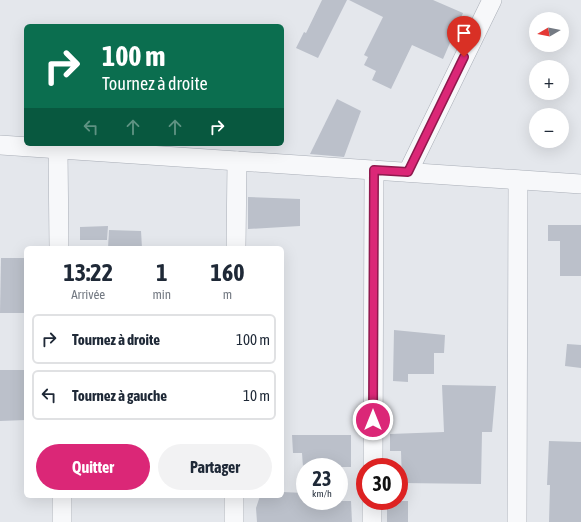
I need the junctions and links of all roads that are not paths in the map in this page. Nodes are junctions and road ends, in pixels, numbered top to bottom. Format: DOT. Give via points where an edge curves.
graph roads {
  1 [pos="492,0"];
  2 [pos="0,145"];
  3 [pos="58,149"];
  4 [pos="237,161"];
  5 [pos="374,170"];
  6 [pos="408,172"];
  7 [pos="518,180"];
  8 [pos="581,184"];
  9 [pos="59,246"];
  10 [pos="236,246"];
  11 [pos="372,458"];
  12 [pos="62,498"];
  13 [pos="234,498"];
  14 [pos="372,510"];
  15 [pos="62,522"];
  16 [pos="234,522"];
  17 [pos="372,522"];
  18 [pos="517,522"];
  1 -- 6 [label="street"];
  2 -- 3 [label="street"];
  3 -- 4 [label="street"];
  3 -- 9 [label="street"];
  4 -- 5 [label="street"];
  4 -- 10 [label="street"];
  5 -- 6 [label="street"];
  5 -- 11 [label="street"];
  6 -- 7 [label="street"];
  7 -- 8 [label="street"];
  7 -- 18 [label="street"];
  12 -- 15 [label="street"];
  13 -- 16 [label="street"];
  14 -- 17 [label="street"];
}
